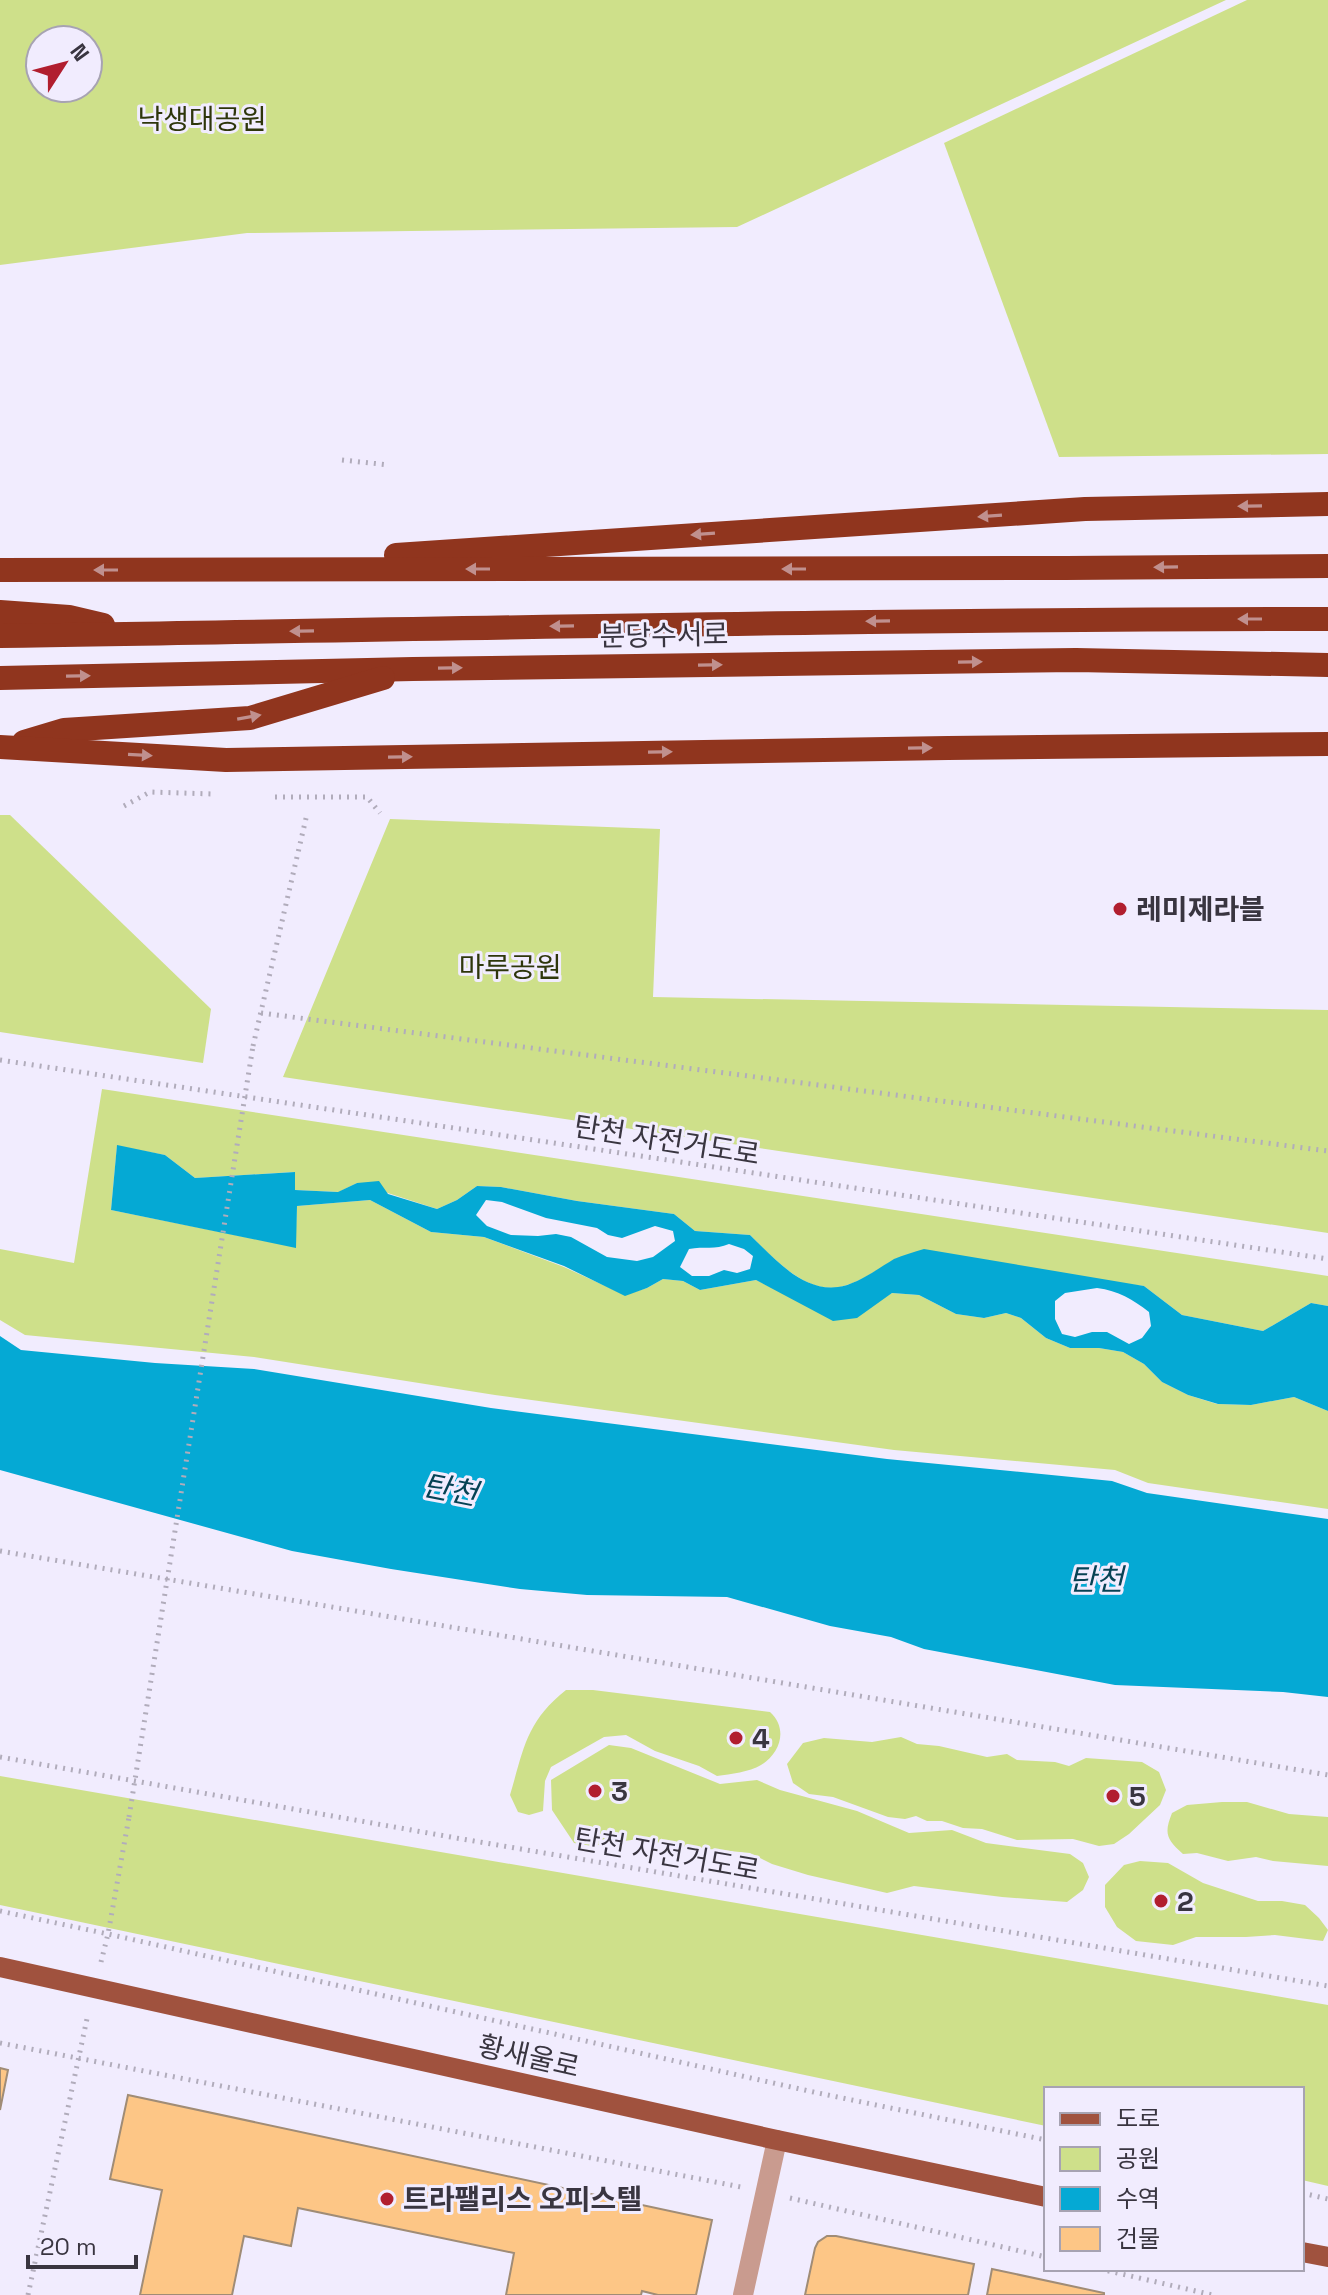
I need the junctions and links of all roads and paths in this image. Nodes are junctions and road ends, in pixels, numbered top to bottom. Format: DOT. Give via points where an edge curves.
graph roads {
  1 [pos="342,460"];
  2 [pos="389,465"];
  3 [pos="1328,504"];
  4 [pos="1328,566"];
  5 [pos="0,570"];
  6 [pos="164,570"];
  7 [pos="0,612"];
  8 [pos="1328,619"];
  9 [pos="140,634"];
  10 [pos="0,636"];
  11 [pos="1328,665"];
  12 [pos="413,669"];
  13 [pos="0,678"];
  14 [pos="1328,744"];
  15 [pos="3,747"];
  16 [pos="213,794"];
  17 [pos="275,797"];
  18 [pos="124,806"];
  19 [pos="380,813"];
  20 [pos="307,814"];
  21 [pos="261,1013"];
  22 [pos="0,1060"];
  23 [pos="1328,1151"];
  24 [pos="1328,1259"];
  25 [pos="0,1551"];
  26 [pos="0,1757"];
  27 [pos="1328,1775"];
  28 [pos="0,1911"];
  29 [pos="108,1934"];
  30 [pos="0,1967"];
  31 [pos="1328,1986"];
  32 [pos="94,1988"];
  33 [pos="0,2043"];
  34 [pos="79,2059"];
  35 [pos="777,2140"];
  36 [pos="1044,2140"];
  37 [pos="765,2192"];
  38 [pos="1304,2193"];
  39 [pos="1044,2197"];
  40 [pos="1328,2199"];
  41 [pos="1304,2252"];
  42 [pos="1044,2257"];
  43 [pos="1328,2257"];
  44 [pos="1109,2271"];
  45 [pos="28,2295"];
  46 [pos="743,2295"];
  47 [pos="1213,2295"];
  1 -- 2 [label="path"];
  3 -- 6 [label="highway, one-way" via="1085,509"];
  4 -- 6 [label="highway, one-way"];
  6 -- 5 [label="highway, one-way"];
  7 -- 9 [label="highway" via="69,617"];
  8 -- 9 [label="highway, 분당수서로, one-way"];
  9 -- 10 [label="highway, 분당수서로"];
  12 -- 11 [label="highway, 분당수서로, one-way" via="1076,660"];
  13 -- 12 [label="highway, 분당수서로, one-way"];
  15 -- 12 [label="highway, one-way" via="64,730 250,718"];
  15 -- 14 [label="highway, one-way" via="226,760"];
  16 -- 18 [label="path" via="150,792"];
  17 -- 19 [label="path" via="367,797"];
  20 -- 21 [label="path"];
  21 -- 23 [label="path"];
  21 -- 29 [label="path, bridge"];
  22 -- 24 [label="path, 탄천 자전거도로"];
  25 -- 27 [label="path"];
  26 -- 31 [label="path, 탄천 자전거도로"];
  28 -- 29 [label="path"];
  29 -- 32 [label="path"];
  29 -- 36 [label="path"];
  30 -- 32 [label="main road, 황새울로"];
  32 -- 34 [label="path"];
  32 -- 35 [label="main road, 황새울로"];
  33 -- 34 [label="path"];
  34 -- 37 [label="path"];
  34 -- 45 [label="path"];
  35 -- 37 [label="street"];
  35 -- 39 [label="main road, 황새울로"];
  37 -- 42 [label="path"];
  37 -- 46 [label="street"];
  38 -- 40 [label="path"];
  41 -- 43 [label="main road"];
  44 -- 47 [label="path"];
}
